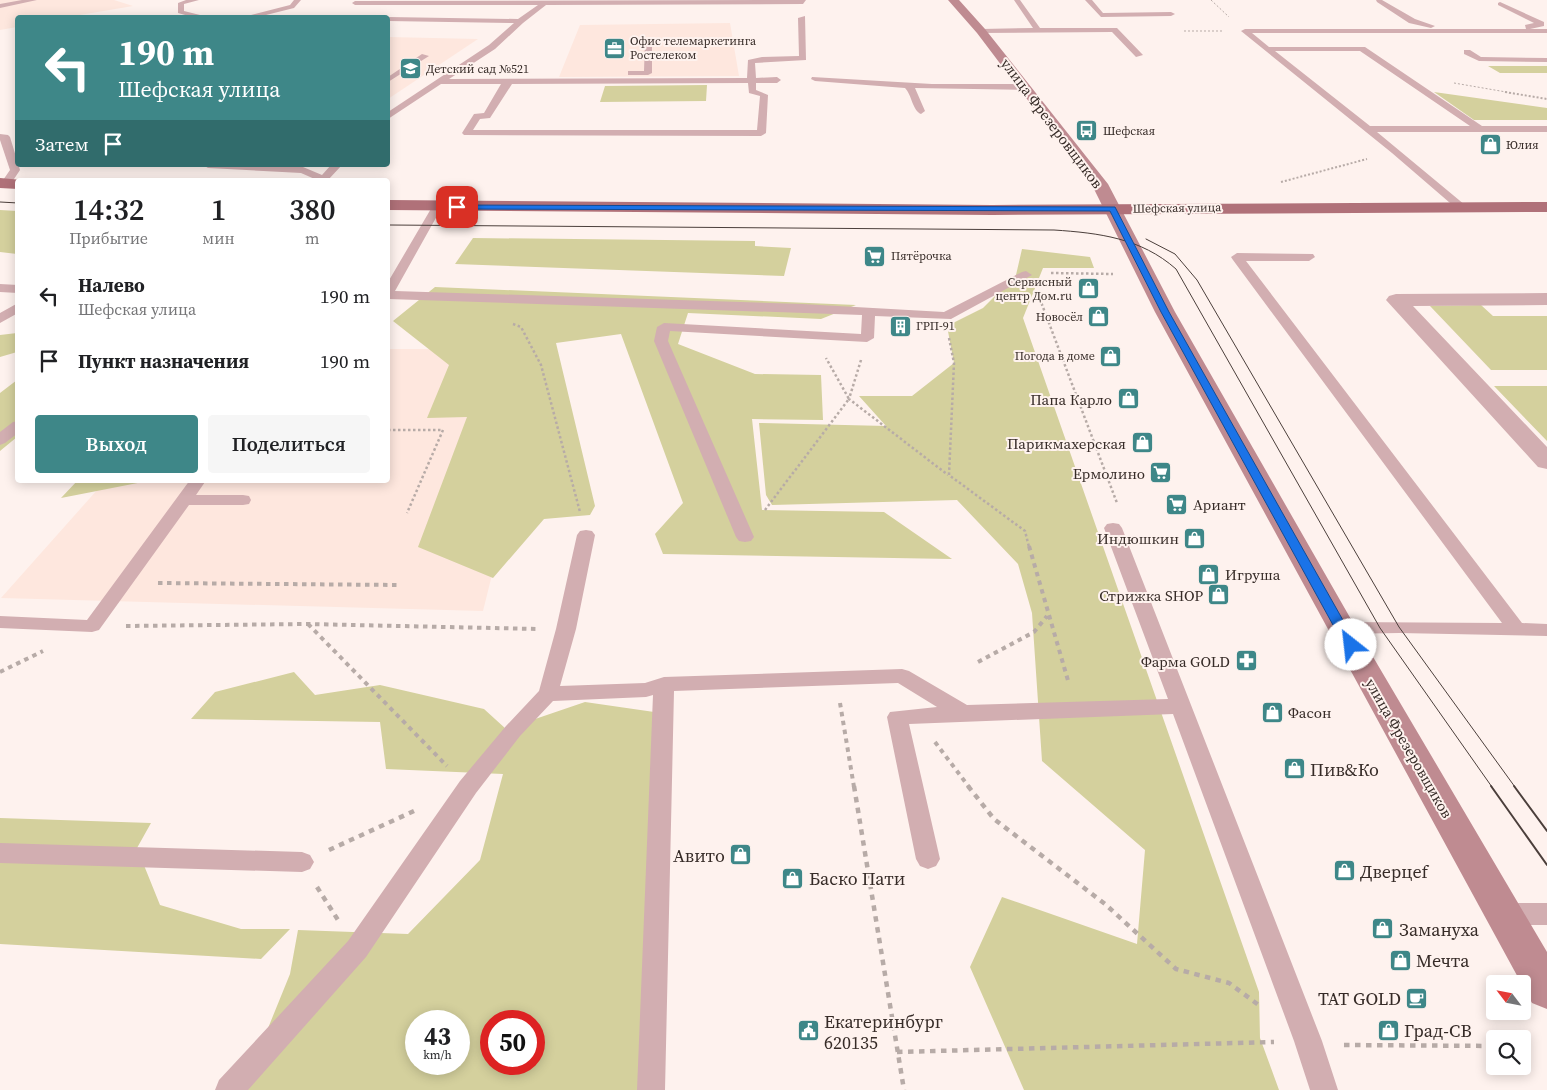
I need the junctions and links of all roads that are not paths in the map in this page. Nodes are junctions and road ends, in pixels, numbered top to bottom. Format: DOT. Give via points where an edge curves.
graph roads {
  1 [pos="34,0"];
  2 [pos="196,0"];
  3 [pos="298,0"];
  4 [pos="804,0"];
  5 [pos="952,0"];
  6 [pos="1017,0"];
  7 [pos="1088,0"];
  8 [pos="546,1"];
  9 [pos="1379,1"];
  10 [pos="355,3"];
  11 [pos="1500,4"];
  12 [pos="0,6"];
  13 [pos="1164,7"];
  14 [pos="194,15"];
  15 [pos="256,15"];
  16 [pos="802,18"];
  17 [pos="390,20"];
  18 [pos="520,20"];
  19 [pos="1487,29"];
  20 [pos="1038,30"];
  21 [pos="981,31"];
  22 [pos="1547,31"];
  23 [pos="648,43"];
  24 [pos="1267,49"];
  25 [pos="1467,52"];
  26 [pos="1139,54"];
  27 [pos="425,56"];
  28 [pos="1547,60"];
  29 [pos="448,76"];
  30 [pos="390,79"];
  31 [pos="815,79"];
  32 [pos="752,80"];
  33 [pos="777,80"];
  34 [pos="438,82"];
  35 [pos="509,82"];
  36 [pos="907,85"];
  37 [pos="1026,87"];
  38 [pos="394,100"];
  39 [pos="408,101"];
  40 [pos="921,111"];
  41 [pos="390,114"];
  42 [pos="1547,128"];
  43 [pos="1368,129"];
  44 [pos="1480,129"];
  45 [pos="0,137"];
  46 [pos="246,167"];
  47 [pos="335,167"];
  48 [pos="321,178"];
  49 [pos="324,178"];
  50 [pos="8,183"];
  51 [pos="390,205"];
  52 [pos="437,207"];
  53 [pos="1461,207"];
  54 [pos="1547,207"];
  55 [pos="1112,209"];
  56 [pos="1310,257"];
  57 [pos="1026,275"];
  58 [pos="0,288"];
  59 [pos="390,289"];
  60 [pos="15,290"];
  61 [pos="390,293"];
  62 [pos="1547,299"];
  63 [pos="15,309"];
  64 [pos="869,311"];
  65 [pos="0,319"];
  66 [pos="15,428"];
  67 [pos="0,440"];
  68 [pos="1547,462"];
  69 [pos="196,483"];
  70 [pos="184,500"];
  71 [pos="243,500"];
  72 [pos="1113,528"];
  73 [pos="586,534"];
  74 [pos="744,537"];
  75 [pos="0,622"];
  76 [pos="1341,628"];
  77 [pos="1516,628"];
  78 [pos="1547,630"];
  79 [pos="664,684"];
  80 [pos="548,694"];
  81 [pos="1180,706"];
  82 [pos="963,712"];
  83 [pos="0,853"];
  84 [pos="928,859"];
  85 [pos="302,862"];
  86 [pos="1503,914"];
  87 [pos="1547,914"];
  88 [pos="1547,990"];
  89 [pos="229,1090"];
  90 [pos="651,1090"];
  91 [pos="1324,1090"];
  1 -- 12 [label="lane"];
  2 -- 14 [label="lane" via="181,4 180,12"];
  3 -- 15 [label="lane" via="292,7"];
  4 -- 8 [label="lane"];
  5 -- 21 [label="main road, улица Фрезеровщиков"];
  6 -- 20 [label="lane"];
  7 -- 13 [label="lane" via="1101,15 1171,14"];
  8 -- 10 [label="lane"];
  8 -- 18 [label="lane"];
  9 -- 19 [label="lane" via="1419,23"];
  11 -- 19 [label="lane" via="1541,24"];
  16 -- 32 [label="lane" via="803,58 751,62"];
  17 -- 18 [label="lane"];
  18 -- 29 [label="lane" via="492,47"];
  19 -- 22 [label="lane"];
  19 -- 24 [label="lane" via="1244,31"];
  20 -- 21 [label="lane"];
  20 -- 26 [label="lane" via="1114,30"];
  21 -- 37 [label="main road, улица Фрезеровщиков"];
  23 -- 29 [label="lane" via="648,73"];
  24 -- 43 [label="lane"];
  24 -- 44 [label="lane" via="1362,49"];
  25 -- 28 [label="lane" via="1479,59"];
  27 -- 30 [label="lane"];
  29 -- 34 [label="lane"];
  31 -- 36 [label="lane"];
  32 -- 33 [label="lane"];
  32 -- 35 [label="lane"];
  32 -- 35 [label="lane" via="752,91 764,95 761,133 467,133 477,116 487,116"];
  34 -- 35 [label="lane"];
  34 -- 39 [label="lane"];
  36 -- 37 [label="lane"];
  36 -- 40 [label="lane" via="914,92"];
  37 -- 55 [label="main road, улица Фрезеровщиков" via="1100,184"];
  38 -- 39 [label="lane"];
  39 -- 41 [label="lane"];
  42 -- 44 [label="lane"];
  43 -- 44 [label="lane"];
  43 -- 53 [label="lane"];
  45 -- 50 [label="lane" via="5,137 15,170"];
  46 -- 48 [label="lane" via="303,170"];
  47 -- 49 [label="lane"];
  51 -- 52 [label="main road, Шефская улица"];
  52 -- 55 [label="main road, Шефская улица"];
  52 -- 59 [label="lane"];
  53 -- 54 [label="main road, Шефская улица"];
  53 -- 55 [label="main road, Шефская улица"];
  55 -- 76 [label="main road, улица Фрезеровщиков" via="1165,312"];
  56 -- 77 [label="lane" via="1237,257"];
  57 -- 64 [label="lane" via="946,316"];
  58 -- 60 [label="lane"];
  61 -- 64 [label="lane"];
  62 -- 68 [label="street" via="1396,300"];
  63 -- 65 [label="lane"];
  64 -- 74 [label="lane" via="867,338 664,327 661,341"];
  66 -- 67 [label="lane"];
  69 -- 70 [label="lane"];
  70 -- 71 [label="lane"];
  70 -- 75 [label="lane" via="92,626"];
  72 -- 81 [label="lane"];
  73 -- 80 [label="lane"];
  76 -- 77 [label="lane"];
  76 -- 86 [label="main road, улица Фрезеровщиков"];
  77 -- 78 [label="lane"];
  79 -- 80 [label="lane" via="646,690"];
  79 -- 82 [label="lane" via="902,676"];
  79 -- 90 [label="lane"];
  80 -- 89 [label="lane" via="468,787 357,949"];
  81 -- 82 [label="lane"];
  81 -- 91 [label="lane"];
  82 -- 84 [label="lane" via="897,717"];
  83 -- 85 [label="lane"];
  86 -- 87 [label="lane"];
  86 -- 88 [label="main road, улица Фрезеровщиков"];
}
